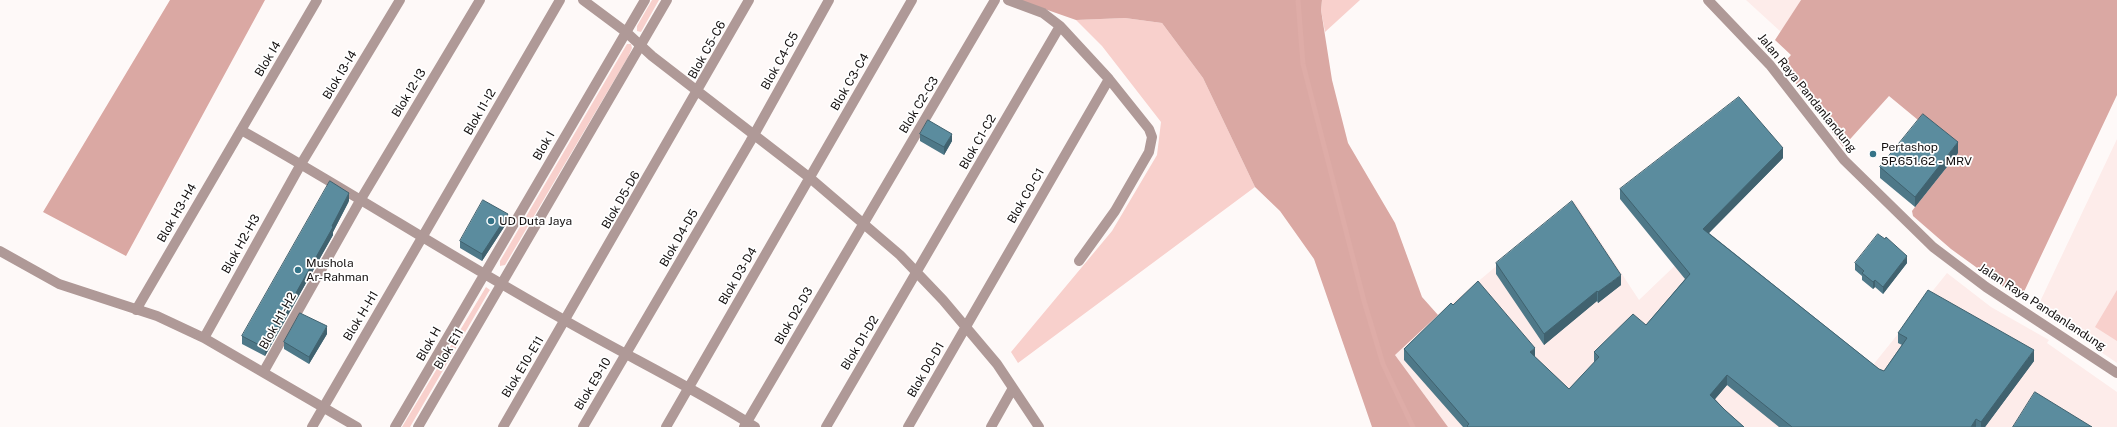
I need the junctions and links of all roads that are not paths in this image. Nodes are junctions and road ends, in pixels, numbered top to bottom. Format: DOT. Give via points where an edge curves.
graph roads {
  1 [pos="317,0"];
  2 [pos="400,0"];
  3 [pos="480,0"];
  4 [pos="560,0"];
  5 [pos="584,0"];
  6 [pos="644,0"];
  7 [pos="667,0"];
  8 [pos="749,0"];
  9 [pos="828,0"];
  10 [pos="912,0"];
  11 [pos="995,0"];
  12 [pos="1008,0"];
  13 [pos="1708,0"];
  14 [pos="1060,26"];
  15 [pos="626,32"];
  16 [pos="640,46"];
  17 [pos="1109,79"];
  18 [pos="698,91"];
  19 [pos="240,130"];
  20 [pos="754,135"];
  21 [pos="301,164"];
  22 [pos="810,178"];
  23 [pos="361,199"];
  24 [pos="864,222"];
  25 [pos="423,238"];
  26 [pos="0,251"];
  27 [pos="1079,261"];
  28 [pos="918,272"];
  29 [pos="485,273"];
  30 [pos="502,284"];
  31 [pos="136,310"];
  32 [pos="566,321"];
  33 [pos="966,326"];
  34 [pos="204,338"];
  35 [pos="626,354"];
  36 [pos="264,371"];
  37 [pos="2117,373"];
  38 [pos="689,387"];
  39 [pos="1013,388"];
  40 [pos="322,408"];
  41 [pos="749,425"];
  42 [pos="312,427"];
  43 [pos="357,427"];
  44 [pos="394,427"];
  45 [pos="418,427"];
  46 [pos="503,427"];
  47 [pos="582,427"];
  48 [pos="666,427"];
  49 [pos="826,427"];
  50 [pos="908,427"];
  51 [pos="991,427"];
  52 [pos="1039,427"];
  1 -- 19 [label="street, Blok I4"];
  2 -- 21 [label="street, Blok I3-I4"];
  3 -- 23 [label="street, Blok I2-I3"];
  4 -- 25 [label="street, Blok I1-I2"];
  5 -- 15 [label="street"];
  6 -- 15 [label="street, Blok I"];
  7 -- 16 [label="street, Blok E11"];
  8 -- 18 [label="street, Blok C5-C6"];
  9 -- 20 [label="street, Blok C4-C5"];
  10 -- 22 [label="street, Blok C3-C4"];
  11 -- 24 [label="street, Blok C2-C3"];
  12 -- 14 [label="street" via="1043,13"];
  13 -- 37 [label="street, Jalan Raya Pandanlandung" via="1770,65 1844,160 1933,247 1986,287"];
  14 -- 17 [label="street"];
  14 -- 28 [label="street, Blok C1-C2"];
  15 -- 16 [label="street"];
  15 -- 29 [label="street, Blok I"];
  16 -- 18 [label="street"];
  16 -- 30 [label="street, Blok E11"];
  17 -- 27 [label="street" via="1149,129 1152,146 1115,211"];
  17 -- 33 [label="street, Blok C0-C1"];
  18 -- 20 [label="street"];
  18 -- 32 [label="street, Blok D5-D6"];
  19 -- 21 [label="street"];
  19 -- 31 [label="street, Blok H3-H4"];
  20 -- 22 [label="street"];
  20 -- 35 [label="street, Blok D4-D5"];
  21 -- 23 [label="street"];
  21 -- 34 [label="street, Blok H2-H3"];
  22 -- 24 [label="street"];
  22 -- 38 [label="street, Blok D3-D4"];
  23 -- 25 [label="street"];
  23 -- 36 [label="street, Blok H1-H2"];
  24 -- 28 [label="street"];
  24 -- 41 [label="street, Blok D2-D3"];
  25 -- 29 [label="street"];
  25 -- 40 [label="street, Blok H-H1"];
  26 -- 31 [label="street" via="59,284"];
  28 -- 33 [label="street"];
  28 -- 49 [label="street, Blok D1-D2"];
  29 -- 30 [label="street"];
  29 -- 44 [label="street, Blok H"];
  30 -- 32 [label="street"];
  30 -- 45 [label="street, Blok E11"];
  31 -- 34 [label="street" via="157,316"];
  32 -- 35 [label="street"];
  32 -- 46 [label="street, Blok E10-E11"];
  33 -- 39 [label="street"];
  33 -- 50 [label="street, Blok D0-D1"];
  34 -- 36 [label="street"];
  35 -- 38 [label="street"];
  35 -- 47 [label="street, Blok E9-10"];
  36 -- 40 [label="street"];
  38 -- 41 [label="street"];
  38 -- 48 [label="street, Blok D3-D4"];
  39 -- 51 [label="street"];
  39 -- 52 [label="street"];
  40 -- 42 [label="street, Blok H-H1"];
  40 -- 43 [label="street"];
}
